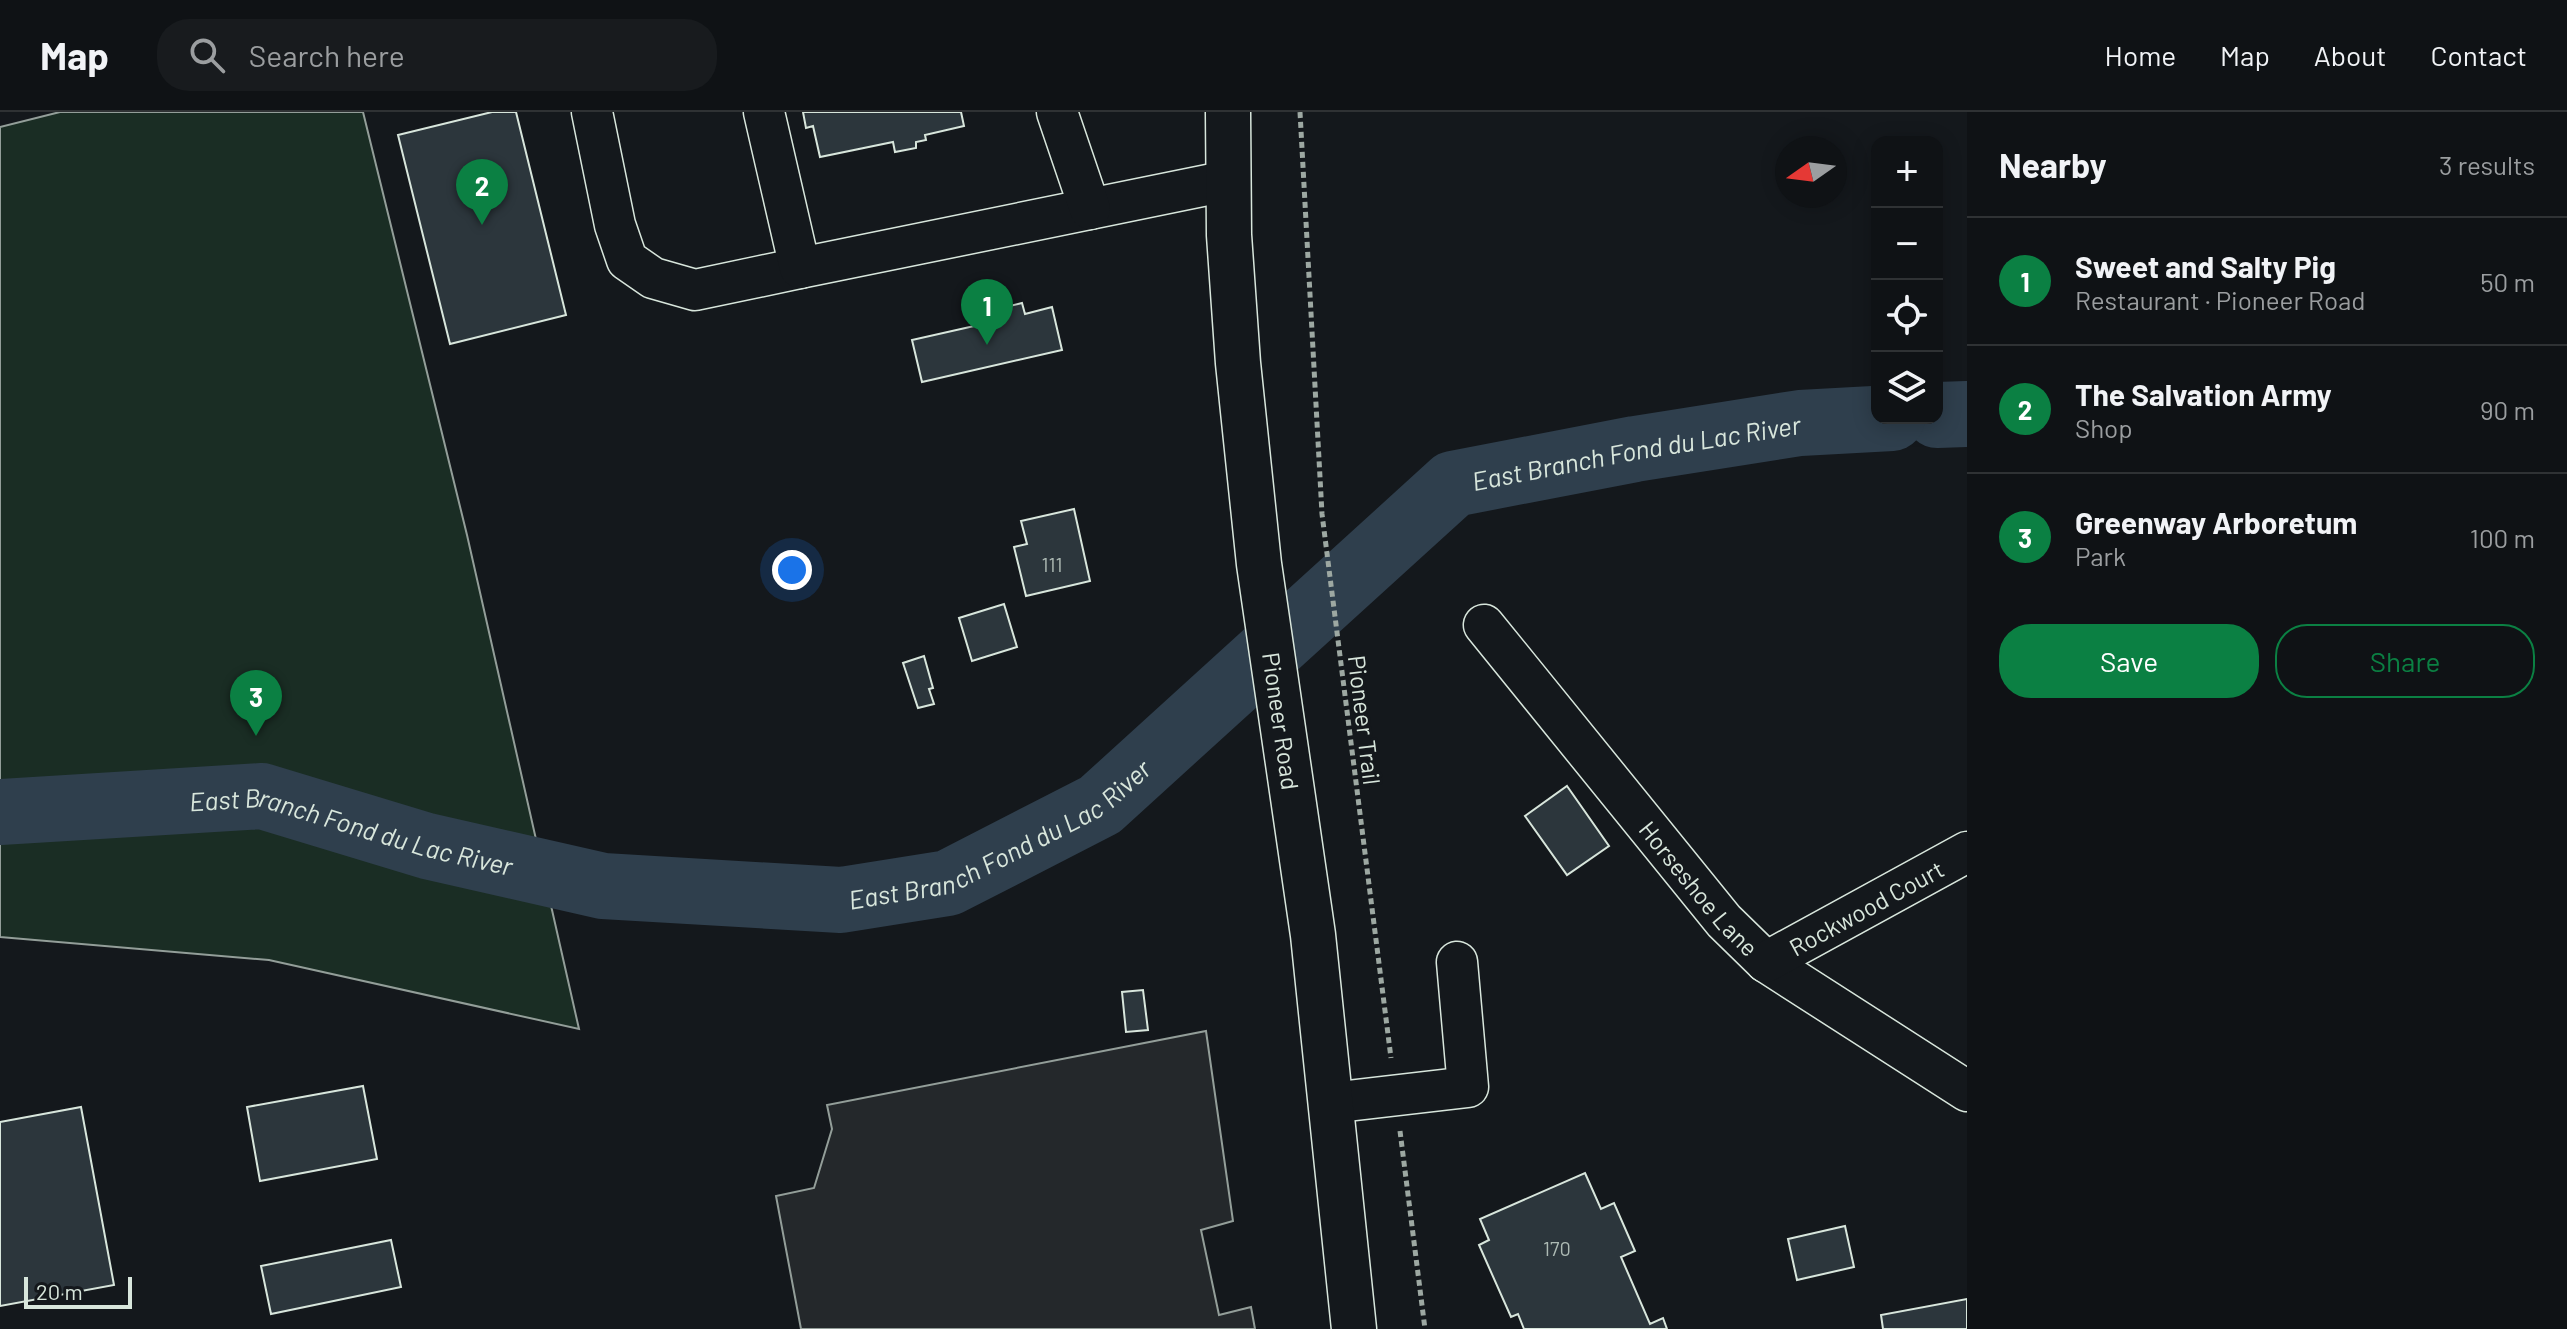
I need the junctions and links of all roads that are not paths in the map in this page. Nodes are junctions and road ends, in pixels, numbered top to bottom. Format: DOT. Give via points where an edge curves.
graph roads {
  1 [pos="592,112"];
  2 [pos="764,112"];
  3 [pos="1057,112"];
  4 [pos="1228,112"];
  5 [pos="1227,181"];
  6 [pos="1090,209"];
  7 [pos="800,268"];
  8 [pos="1484,625"];
  9 [pos="1967,852"];
  10 [pos="1457,962"];
  11 [pos="1766,962"];
  12 [pos="1967,1091"];
  13 [pos="1330,1103"];
  14 [pos="1354,1329"];
  1 -- 7 [label="street" via="627,260 653,278 695,290"];
  2 -- 7 [label="street"];
  3 -- 6 [label="street"];
  4 -- 5 [label="main road, Pioneer Road"];
  5 -- 6 [label="street"];
  5 -- 13 [label="main road, Pioneer Road" via="1238,363 1259,564 1313,935"];
  6 -- 7 [label="street"];
  8 -- 11 [label="street, Horseshoe Lane" via="1724,921"];
  9 -- 11 [label="street, Rockwood Court"];
  10 -- 13 [label="street" via="1468,1087"];
  11 -- 12 [label="street, Horseshoe Lane"];
  13 -- 14 [label="main road, Pioneer Road"];
}
